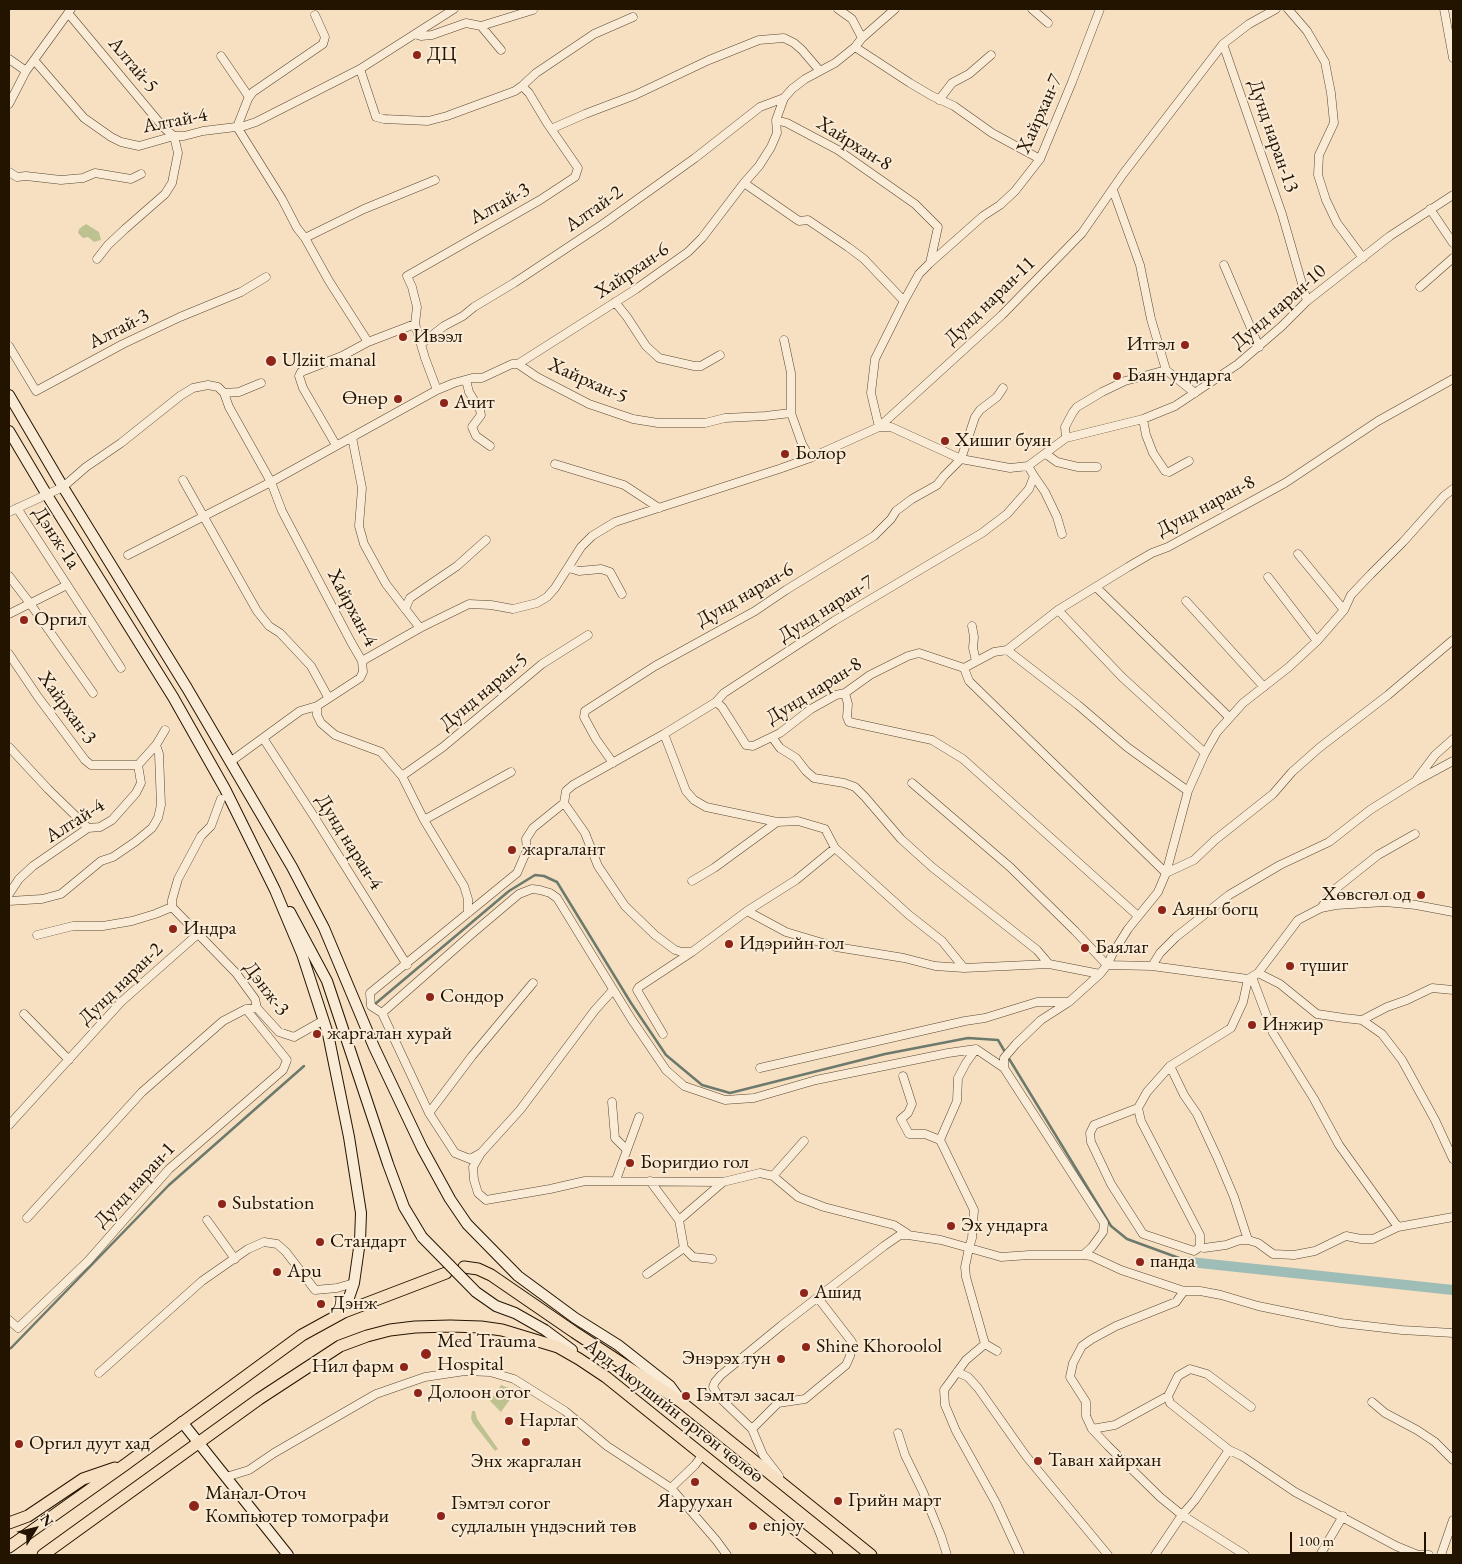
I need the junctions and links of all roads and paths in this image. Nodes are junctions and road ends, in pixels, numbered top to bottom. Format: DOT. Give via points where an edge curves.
graph roads {
  1 [pos="454,9"];
  2 [pos="838,9"];
  3 [pos="895,9"];
  4 [pos="1032,9"];
  5 [pos="1100,9"];
  6 [pos="1276,9"];
  7 [pos="1288,9"];
  8 [pos="1444,9"];
  9 [pos="533,10"];
  10 [pos="70,11"];
  11 [pos="315,15"];
  12 [pos="633,17"];
  13 [pos="1048,23"];
  14 [pos="481,26"];
  15 [pos="415,34"];
  16 [pos="862,38"];
  17 [pos="1223,44"];
  18 [pos="855,47"];
  19 [pos="501,50"];
  20 [pos="991,55"];
  21 [pos="221,56"];
  22 [pos="1453,58"];
  23 [pos="9,59"];
  24 [pos="34,60"];
  25 [pos="360,70"];
  26 [pos="820,70"];
  27 [pos="26,71"];
  28 [pos="522,86"];
  29 [pos="249,97"];
  30 [pos="784,98"];
  31 [pos="939,100"];
  32 [pos="9,104"];
  33 [pos="776,120"];
  34 [pos="237,127"];
  35 [pos="551,129"];
  36 [pos="174,136"];
  37 [pos="1040,159"];
  38 [pos="9,172"];
  39 [pos="141,174"];
  40 [pos="435,180"];
  41 [pos="744,183"];
  42 [pos="1113,190"];
  43 [pos="1453,194"];
  44 [pos="1430,209"];
  45 [pos="305,238"];
  46 [pos="1453,243"];
  47 [pos="1363,258"];
  48 [pos="1453,258"];
  49 [pos="97,259"];
  50 [pos="930,262"];
  51 [pos="1224,265"];
  52 [pos="266,276"];
  53 [pos="1420,287"];
  54 [pos="1307,301"];
  55 [pos="615,302"];
  56 [pos="904,302"];
  57 [pos="415,324"];
  58 [pos="784,340"];
  59 [pos="368,342"];
  60 [pos="421,344"];
  61 [pos="9,346"];
  62 [pos="1259,347"];
  63 [pos="720,355"];
  64 [pos="518,364"];
  65 [pos="1166,370"];
  66 [pos="1453,379"];
  67 [pos="466,380"];
  68 [pos="261,383"];
  69 [pos="1003,388"];
  70 [pos="437,390"];
  71 [pos="224,393"];
  72 [pos="1195,393"];
  73 [pos="9,395"];
  74 [pos="791,413"];
  75 [pos="1143,419"];
  76 [pos="879,427"];
  77 [pos="9,431"];
  78 [pos="352,437"];
  79 [pos="1066,438"];
  80 [pos="336,445"];
  81 [pos="490,446"];
  82 [pos="1046,454"];
  83 [pos="810,458"];
  84 [pos="961,459"];
  85 [pos="1189,461"];
  86 [pos="555,464"];
  87 [pos="1028,466"];
  88 [pos="1097,466"];
  89 [pos="1034,476"];
  90 [pos="183,480"];
  91 [pos="271,482"];
  92 [pos="63,487"];
  93 [pos="1453,489"];
  94 [pos="46,496"];
  95 [pos="17,508"];
  96 [pos="659,508"];
  97 [pos="9,512"];
  98 [pos="202,516"];
  99 [pos="1062,534"];
  100 [pos="486,540"];
  101 [pos="1298,554"];
  102 [pos="128,555"];
  103 [pos="568,568"];
  104 [pos="9,576"];
  105 [pos="1268,577"];
  106 [pos="67,585"];
  107 [pos="1096,587"];
  108 [pos="622,594"];
  109 [pos="1186,601"];
  110 [pos="29,602"];
  111 [pos="405,609"];
  112 [pos="1058,610"];
  113 [pos="1344,610"];
  114 [pos="9,614"];
  115 [pos="972,626"];
  116 [pos="420,628"];
  117 [pos="588,635"];
  118 [pos="1453,640"];
  119 [pos="1316,641"];
  120 [pos="1007,650"];
  121 [pos="9,654"];
  122 [pos="362,661"];
  123 [pos="976,661"];
  124 [pos="122,668"];
  125 [pos="964,668"];
  126 [pos="1264,687"];
  127 [pos="93,693"];
  128 [pos="845,693"];
  129 [pos="328,697"];
  130 [pos="716,702"];
  131 [pos="317,706"];
  132 [pos="1229,717"];
  133 [pos="165,730"];
  134 [pos="664,734"];
  135 [pos="772,737"];
  136 [pos="262,738"];
  137 [pos="1453,739"];
  138 [pos="156,745"];
  139 [pos="9,747"];
  140 [pos="1205,753"];
  141 [pos="1453,761"];
  142 [pos="230,762"];
  143 [pos="613,763"];
  144 [pos="138,765"];
  145 [pos="511,772"];
  146 [pos="402,776"];
  147 [pos="1416,781"];
  148 [pos="912,783"];
  149 [pos="1188,791"];
  150 [pos="223,794"];
  151 [pos="564,803"];
  152 [pos="424,820"];
  153 [pos="777,822"];
  154 [pos="88,828"];
  155 [pos="1415,834"];
  156 [pos="835,848"];
  157 [pos="1166,873"];
  158 [pos="692,881"];
  159 [pos="9,894"];
  160 [pos="9,901"];
  161 [pos="172,907"];
  162 [pos="1321,908"];
  163 [pos="746,912"];
  164 [pos="1453,912"];
  165 [pos="468,913"];
  166 [pos="1138,916"];
  167 [pos="198,934"];
  168 [pos="37,935"];
  169 [pos="692,952"];
  170 [pos="1049,964"];
  171 [pos="406,965"];
  172 [pos="1107,965"];
  173 [pos="1152,966"];
  174 [pos="964,968"];
  175 [pos="1100,974"];
  176 [pos="1253,976"];
  177 [pos="533,982"];
  178 [pos="613,990"];
  179 [pos="1453,990"];
  180 [pos="1069,1002"];
  181 [pos="257,1008"];
  182 [pos="246,1009"];
  183 [pos="382,1013"];
  184 [pos="24,1014"];
  185 [pos="324,1020"];
  186 [pos="1362,1020"];
  187 [pos="663,1034"];
  188 [pos="976,1049"];
  189 [pos="69,1060"];
  190 [pos="1170,1066"];
  191 [pos="760,1068"];
  192 [pos="1004,1068"];
  193 [pos="903,1076"];
  194 [pos="612,1102"];
  195 [pos="1138,1108"];
  196 [pos="429,1113"];
  197 [pos="639,1117"];
  198 [pos="9,1126"];
  199 [pos="940,1140"];
  200 [pos="804,1141"];
  201 [pos="626,1149"];
  202 [pos="481,1153"];
  203 [pos="1453,1159"];
  204 [pos="774,1176"];
  205 [pos="616,1180"];
  206 [pos="650,1181"];
  207 [pos="723,1182"];
  208 [pos="1453,1217"];
  209 [pos="27,1218"];
  210 [pos="207,1220"];
  211 [pos="679,1220"];
  212 [pos="1398,1227"];
  213 [pos="908,1235"];
  214 [pos="1248,1240"];
  215 [pos="1200,1247"];
  216 [pos="684,1248"];
  217 [pos="969,1248"];
  218 [pos="1083,1255"];
  219 [pos="235,1259"];
  220 [pos="712,1259"];
  221 [pos="464,1267"];
  222 [pos="446,1273"];
  223 [pos="647,1274"];
  224 [pos="354,1283"];
  225 [pos="1184,1291"];
  226 [pos="818,1298"];
  227 [pos="344,1312"];
  228 [pos="9,1320"];
  229 [pos="1453,1333"];
  230 [pos="985,1344"];
  231 [pos="997,1351"];
  232 [pos="957,1372"];
  233 [pos="99,1373"];
  234 [pos="606,1377"];
  235 [pos="1168,1396"];
  236 [pos="681,1402"];
  237 [pos="1372,1402"];
  238 [pos="1251,1407"];
  239 [pos="182,1422"];
  240 [pos="1092,1429"];
  241 [pos="752,1430"];
  242 [pos="898,1433"];
  243 [pos="199,1443"];
  244 [pos="1228,1450"];
  245 [pos="703,1454"];
  246 [pos="1453,1460"];
  247 [pos="126,1464"];
  248 [pos="226,1477"];
  249 [pos="786,1486"];
  250 [pos="671,1488"];
  251 [pos="1182,1515"];
  252 [pos="1343,1516"];
  253 [pos="1453,1520"];
  254 [pos="9,1523"];
  255 [pos="9,1547"];
  256 [pos="43,1555"];
  257 [pos="288,1555"];
  258 [pos="727,1555"];
  259 [pos="827,1555"];
  260 [pos="871,1555"];
  261 [pos="947,1555"];
  262 [pos="1020,1555"];
  263 [pos="1108,1555"];
  264 [pos="1155,1555"];
  265 [pos="1245,1555"];
  266 [pos="1320,1555"];
  267 [pos="1418,1555"];
  268 [pos="1429,1555"];
  269 [pos="1441,1555"];
  1 -- 15 [label="street"];
  2 -- 16 [label="street" via="852,19"];
  3 -- 16 [label="street"];
  4 -- 13 [label="street"];
  5 -- 37 [label="street, Хайрхан-7"];
  6 -- 17 [label="street"];
  7 -- 47 [label="street, Дунд наран-13" via="1307,31 1325,62 1334,123 1319,155 1318,175 1337,222"];
  8 -- 22 [label="street"];
  9 -- 14 [label="street"];
  10 -- 24 [label="street"];
  10 -- 36 [label="street, Алтай-5" via="164,128"];
  11 -- 29 [label="street" via="325,37 323,44"];
  12 -- 28 [label="street" via="594,34"];
  14 -- 15 [label="street" via="466,23 432,35"];
  14 -- 19 [label="street"];
  15 -- 25 [label="street"];
  16 -- 18 [label="street"];
  17 -- 42 [label="street, Дунд наран-11"];
  17 -- 54 [label="street, Дунд наран-13" via="1282,214"];
  18 -- 26 [label="street"];
  18 -- 31 [label="street"];
  20 -- 31 [label="street" via="969,74 952,83"];
  21 -- 29 [label="street"];
  23 -- 27 [label="street"];
  24 -- 27 [label="street"];
  24 -- 36 [label="street, Алтай-4" via="84,118 111,137 139,146"];
  25 -- 28 [label="street" via="376,117 384,119 428,121"];
  25 -- 34 [label="street" via="256,122"];
  26 -- 30 [label="street" via="804,79"];
  26 -- 35 [label="street" via="802,50 784,38 759,40 708,60 635,96"];
  27 -- 32 [label="street"];
  28 -- 35 [label="street, Алтай-3"];
  29 -- 34 [label="street"];
  30 -- 33 [label="street"];
  30 -- 60 [label="street, Алтай-2" via="760,107 603,224"];
  31 -- 37 [label="street"];
  33 -- 41 [label="street" via="777,133 771,148"];
  33 -- 50 [label="street, Хайрхан-8" via="838,150 915,204 938,227"];
  34 -- 36 [label="street, Алтай-4"];
  34 -- 45 [label="street"];
  35 -- 57 [label="street, Алтай-3" via="578,168 575,177 409,273 406,276 417,307"];
  36 -- 49 [label="street" via="178,153 172,183 165,194 119,234"];
  37 -- 50 [label="street, Хайрхан-7" via="1016,191"];
  38 -- 39 [label="street" via="17,177 61,180 95,173 131,179"];
  40 -- 45 [label="street"];
  41 -- 55 [label="street, Хайрхан-6" via="688,252"];
  41 -- 56 [label="street" via="798,221 808,220 848,247 864,259"];
  42 -- 65 [label="street" via="1140,265"];
  42 -- 76 [label="street, Дунд наран-11" via="1082,233 1026,291"];
  43 -- 44 [label="street, Дунд наран-10"];
  44 -- 46 [label="street"];
  44 -- 47 [label="street, Дунд наран-10"];
  45 -- 59 [label="street"];
  47 -- 54 [label="street, Дунд наран-10"];
  48 -- 53 [label="street"];
  50 -- 56 [label="street, Хайрхан-7" via="919,274"];
  51 -- 62 [label="street"];
  52 -- 61 [label="street, Алтай-3" via="241,292 147,332 36,391"];
  54 -- 62 [label="street, Дунд наран-10"];
  55 -- 63 [label="street" via="646,346 659,358 701,366"];
  55 -- 64 [label="street, Хайрхан-6"];
  56 -- 76 [label="street, Хайрхан-7" via="875,359 871,393"];
  57 -- 59 [label="street"];
  57 -- 60 [label="street"];
  58 -- 74 [label="street" via="791,373"];
  59 -- 80 [label="street" via="301,372 299,376"];
  60 -- 70 [label="street"];
  62 -- 72 [label="street, Дунд наран-10"];
  64 -- 67 [label="street, Хайрхан-5" via="482,378"];
  64 -- 74 [label="street, Хайрхан-5" via="589,404 633,419 690,424"];
  65 -- 72 [label="street"];
  65 -- 79 [label="street" via="1125,381 1087,400 1073,412 1065,427"];
  66 -- 107 [label="street, Дунд наран-8" via="1378,421 1285,483 1168,547 1152,552"];
  67 -- 70 [label="street, Хайрхан-5"];
  67 -- 81 [label="street" via="481,415 472,427 476,436"];
  68 -- 71 [label="street" via="239,392"];
  69 -- 84 [label="street" via="975,417"];
  70 -- 78 [label="street, Хайрхан-5"];
  71 -- 91 [label="street, Хайрхан-4"];
  71 -- 92 [label="street" via="218,387 208,385 193,388"];
  72 -- 75 [label="street, Дунд наран-10" via="1175,406"];
  73 -- 92 [label="main road"];
  74 -- 83 [label="street"];
  75 -- 79 [label="street, Дунд наран-10"];
  75 -- 85 [label="street" via="1153,453 1165,471"];
  76 -- 83 [label="street"];
  76 -- 84 [label="street" via="891,427"];
  77 -- 94 [label="main road"];
  78 -- 80 [label="street, Хайрхан-5"];
  78 -- 111 [label="street" via="362,488 359,526 364,544 386,584"];
  79 -- 82 [label="street"];
  80 -- 91 [label="street"];
  82 -- 87 [label="street"];
  82 -- 88 [label="street" via="1057,462 1078,467"];
  83 -- 96 [label="street"];
  84 -- 87 [label="street" via="1010,468"];
  84 -- 143 [label="street, Дунд наран-6" via="937,485 896,511 874,536 755,611 655,666 584,711 596,739"];
  86 -- 96 [label="street" via="624,485"];
  87 -- 89 [label="street"];
  89 -- 99 [label="street" via="1045,492"];
  89 -- 130 [label="street, Дунд наран-7" via="1029,489 1007,514 982,533 834,621 724,693"];
  90 -- 98 [label="street"];
  91 -- 98 [label="street"];
  91 -- 122 [label="street, Хайрхан-4" via="282,511"];
  92 -- 94 [label="street"];
  92 -- 142 [label="main road"];
  93 -- 113 [label="street" via="1371,574"];
  94 -- 95 [label="street"];
  94 -- 150 [label="main road" via="173,697"];
  95 -- 97 [label="street"];
  95 -- 106 [label="street, Дэнж-1а"];
  96 -- 103 [label="street" via="615,522 592,536"];
  98 -- 102 [label="street"];
  98 -- 129 [label="street" via="256,611 311,666"];
  100 -- 111 [label="street" via="458,566 410,598"];
  101 -- 113 [label="street"];
  103 -- 108 [label="street" via="610,572"];
  103 -- 116 [label="street" via="547,597 537,603 513,609 469,604"];
  104 -- 110 [label="street, Хайрхан-3"];
  105 -- 119 [label="street"];
  106 -- 110 [label="street"];
  106 -- 124 [label="street, Дэнж-1а"];
  107 -- 112 [label="street, Дунд наран-8"];
  107 -- 132 [label="street"];
  109 -- 126 [label="street"];
  110 -- 114 [label="street"];
  110 -- 127 [label="street, Хайрхан-3"];
  111 -- 116 [label="street"];
  112 -- 120 [label="street, Дунд наран-8"];
  112 -- 140 [label="street" via="1122,677"];
  113 -- 119 [label="street"];
  115 -- 123 [label="street"];
  116 -- 122 [label="street"];
  117 -- 146 [label="street, Дунд наран-5" via="542,664 443,747"];
  118 -- 157 [label="street" via="1319,748 1272,794 1194,860"];
  119 -- 126 [label="street"];
  120 -- 123 [label="street, Дунд наран-8"];
  120 -- 149 [label="street" via="1078,704 1127,747"];
  121 -- 144 [label="street, Хайрхан-3" via="85,760 91,765"];
  122 -- 129 [label="street, Хайрхан-4" via="360,678"];
  123 -- 125 [label="street, Дунд наран-8"];
  125 -- 128 [label="street, Дунд наран-8" via="919,653 870,675"];
  125 -- 157 [label="street" via="969,681"];
  126 -- 132 [label="street"];
  128 -- 135 [label="street, Дунд наран-8" via="810,708"];
  128 -- 166 [label="street" via="849,722 932,740 963,759"];
  129 -- 131 [label="street"];
  130 -- 134 [label="street, Дунд наран-7"];
  130 -- 135 [label="street, Дунд наран-8" via="746,745 753,746"];
  131 -- 136 [label="street" via="300,711"];
  131 -- 146 [label="street" via="322,723 335,735 381,752"];
  132 -- 140 [label="street"];
  133 -- 138 [label="street"];
  134 -- 143 [label="street, Дунд наран-7"];
  134 -- 153 [label="street" via="686,790 694,800 706,807"];
  135 -- 170 [label="street" via="814,778 855,787 926,861 1037,950"];
  136 -- 142 [label="street"];
  136 -- 171 [label="street, Дунд наран-4"];
  137 -- 147 [label="street" via="1435,755"];
  138 -- 144 [label="street"];
  138 -- 160 [label="street" via="162,805 152,828 113,857 102,861 61,894"];
  139 -- 154 [label="street"];
  140 -- 149 [label="street"];
  141 -- 147 [label="street"];
  142 -- 236 [label="main road" via="324,928 374,1047 422,1148 467,1224 518,1276 618,1345 670,1386"];
  143 -- 151 [label="street" via="573,784 566,791"];
  144 -- 154 [label="street, Алтай-4" via="141,783 136,793 112,820 100,827"];
  145 -- 152 [label="street"];
  146 -- 152 [label="street"];
  147 -- 173 [label="street" via="1370,810 1329,842 1280,865 1229,895 1176,937 1160,952"];
  148 -- 172 [label="street" via="1010,867"];
  149 -- 157 [label="street"];
  150 -- 161 [label="street" via="211,826 201,836 178,879"];
  150 -- 185 [label="main road" via="275,890 302,954"];
  150 -- 234 [label="main road, bridge" via="327,981 388,1164 404,1207 422,1237 476,1292 496,1306 545,1330"];
  151 -- 165 [label="street" via="533,828 526,839 527,850 516,873"];
  151 -- 169 [label="street" via="585,833 598,866 625,906 675,950"];
  152 -- 165 [label="street" via="464,886"];
  153 -- 156 [label="street" via="798,821 824,829"];
  153 -- 158 [label="street"];
  154 -- 159 [label="street, Алтай-4" via="33,866"];
  155 -- 162 [label="street" via="1378,855 1334,890"];
  156 -- 163 [label="street" via="796,880"];
  156 -- 174 [label="street" via="942,941"];
  157 -- 166 [label="street" via="1158,892"];
  161 -- 167 [label="street, Дэнж-3"];
  161 -- 168 [label="street" via="132,921 103,926 73,926"];
  162 -- 164 [label="street" via="1385,902"];
  162 -- 176 [label="street" via="1298,920"];
  163 -- 169 [label="street"];
  163 -- 174 [label="street" via="786,932 836,947 935,966"];
  165 -- 171 [label="street"];
  166 -- 172 [label="street"];
  167 -- 181 [label="street, Дэнж-3" via="236,973"];
  167 -- 189 [label="street, Дунд наран-2" via="122,1002"];
  169 -- 187 [label="street" via="638,987"];
  170 -- 174 [label="street"];
  170 -- 175 [label="street"];
  171 -- 183 [label="street" via="370,993 370,1006"];
  172 -- 173 [label="street"];
  172 -- 175 [label="street"];
  173 -- 176 [label="street"];
  175 -- 180 [label="street"];
  176 -- 186 [label="street" via="1280,984 1317,1014"];
  176 -- 190 [label="street" via="1231,1028"];
  176 -- 212 [label="street" via="1281,1047 1339,1145"];
  177 -- 196 [label="street"];
  178 -- 183 [label="street" via="558,898 532,889 519,894 503,907"];
  178 -- 188 [label="street" via="666,1070 684,1086 725,1100 754,1098 825,1078"];
  178 -- 202 [label="street" via="520,1110"];
  179 -- 186 [label="street" via="1432,988"];
  180 -- 191 [label="street" via="1038,1002 986,1018"];
  180 -- 192 [label="street" via="1041,1020 1016,1044 1004,1058"];
  181 -- 182 [label="street"];
  181 -- 185 [label="street, Дэнж-3" via="279,1032 294,1037"];
  182 -- 209 [label="street" via="223,1020 142,1092"];
  182 -- 228 [label="street, Дунд наран-1" via="287,1060 283,1070 169,1169 88,1261 18,1328"];
  183 -- 196 [label="street"];
  184 -- 189 [label="street"];
  185 -- 224 [label="main road" via="349,1137 361,1213"];
  186 -- 203 [label="street" via="1382,1034 1402,1060"];
  188 -- 192 [label="street"];
  188 -- 199 [label="street" via="958,1078 956,1101"];
  189 -- 198 [label="street, Дунд наран-2"];
  190 -- 195 [label="street" via="1147,1092"];
  190 -- 214 [label="street" via="1218,1159"];
  192 -- 218 [label="street" via="1104,1223 1103,1232"];
  193 -- 199 [label="street" via="912,1104 901,1119 909,1134 925,1134"];
  194 -- 201 [label="street" via="615,1138"];
  195 -- 215 [label="street" via="1141,1121 1200,1235"];
  195 -- 215 [label="street" via="1094,1125 1090,1133 1091,1142 1110,1184 1143,1234 1194,1251"];
  196 -- 202 [label="street" via="455,1153 470,1159"];
  197 -- 201 [label="street"];
  199 -- 217 [label="street" via="974,1210"];
  200 -- 204 [label="street"];
  201 -- 205 [label="street"];
  202 -- 205 [label="street" via="473,1167 474,1180 478,1193 486,1200 585,1181"];
  204 -- 207 [label="street" via="760,1173"];
  204 -- 213 [label="street" via="798,1197 894,1225"];
  205 -- 206 [label="street"];
  206 -- 207 [label="street"];
  206 -- 211 [label="street"];
  207 -- 211 [label="street"];
  208 -- 212 [label="street"];
  210 -- 219 [label="street"];
  211 -- 216 [label="street"];
  212 -- 214 [label="street" via="1374,1239 1346,1236 1315,1251 1294,1255 1273,1254"];
  213 -- 217 [label="street"];
  213 -- 226 [label="street" via="900,1235 884,1246"];
  214 -- 215 [label="street"];
  216 -- 220 [label="street" via="693,1257"];
  216 -- 223 [label="street"];
  217 -- 218 [label="street" via="1001,1257"];
  217 -- 230 [label="street" via="966,1277"];
  218 -- 225 [label="street"];
  219 -- 224 [label="street" via="264,1242 277,1244 315,1290"];
  219 -- 233 [label="street" via="202,1281"];
  221 -- 236 [label="main road, Ард Аюушийн өргөн чөлөө" via="491,1275"];
  222 -- 227 [label="main road"];
  224 -- 227 [label="main road"];
  225 -- 229 [label="street" via="1221,1295 1341,1323"];
  225 -- 240 [label="street" via="1176,1302 1109,1330 1082,1346 1070,1377 1086,1402 1086,1416"];
  226 -- 241 [label="street" via="715,1382 713,1387 719,1397"];
  226 -- 241 [label="street" via="852,1342 846,1364 805,1399 778,1403"];
  227 -- 239 [label="main road" via="302,1335"];
  230 -- 231 [label="street"];
  230 -- 232 [label="street"];
  232 -- 262 [label="street" via="944,1390 944,1405"];
  232 -- 263 [label="street" via="968,1377 978,1388 1026,1456"];
  234 -- 243 [label="main road, Ард Аюушийн өргөн чөлөө" via="558,1347 502,1330 450,1326 390,1330 340,1346"];
  234 -- 245 [label="main road, Ард Аюушийн өргөн чөлөө"];
  235 -- 238 [label="street" via="1178,1376 1190,1369 1206,1374"];
  235 -- 240 [label="street" via="1115,1425"];
  235 -- 244 [label="street" via="1170,1403"];
  236 -- 249 [label="main road, Ард Аюушийн өргөн чөлөө"];
  237 -- 246 [label="street" via="1429,1438"];
  239 -- 243 [label="main road"];
  239 -- 247 [label="main road"];
  240 -- 251 [label="street" via="1139,1478"];
  241 -- 249 [label="street" via="763,1454"];
  242 -- 261 [label="street"];
  243 -- 248 [label="main road"];
  243 -- 256 [label="main road, Ард Аюушийн өргөн чөлөө"];
  244 -- 251 [label="street"];
  244 -- 252 [label="street" via="1295,1492"];
  245 -- 250 [label="street"];
  245 -- 259 [label="main road, Ард Аюушийн өргөн чөлөө"];
  247 -- 254 [label="main road" via="83,1478 28,1516"];
  247 -- 255 [label="main road"];
  248 -- 250 [label="street" via="250,1470 376,1394 425,1377 471,1370 514,1379"];
  248 -- 257 [label="main road"];
  249 -- 260 [label="main road, Ард Аюушийн өргөн чөлөө"];
  250 -- 258 [label="street"];
  251 -- 264 [label="street"];
  251 -- 265 [label="street"];
  252 -- 266 [label="street"];
  252 -- 267 [label="street"];
  253 -- 269 [label="street"];
  267 -- 268 [label="street"];
}
